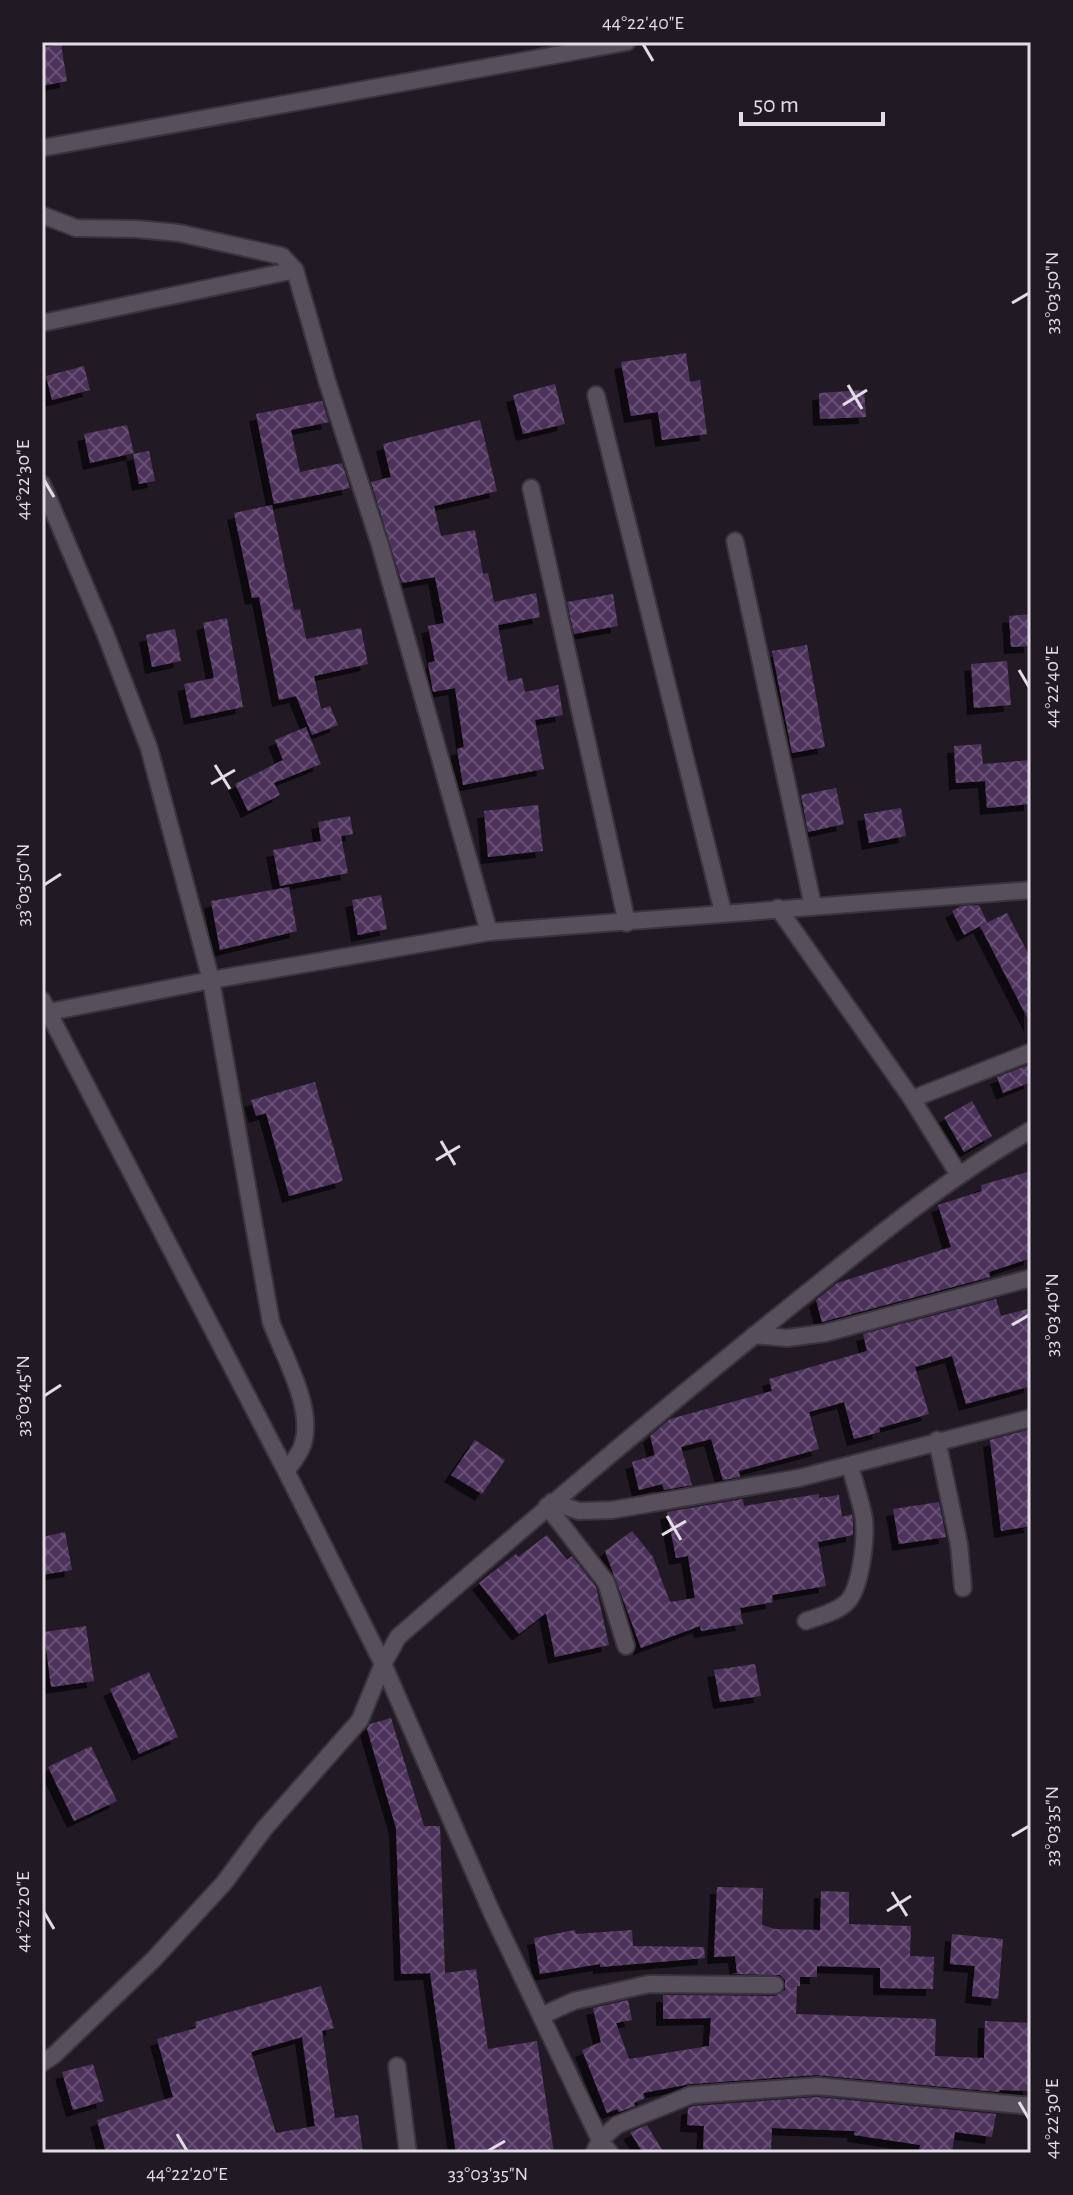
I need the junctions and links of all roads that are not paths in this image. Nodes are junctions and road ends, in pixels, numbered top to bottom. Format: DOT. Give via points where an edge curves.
graph roads {
  1 [pos="627,42"];
  2 [pos="42,148"];
  3 [pos="42,215"];
  4 [pos="295,270"];
  5 [pos="42,323"];
  6 [pos="596,395"];
  7 [pos="42,484"];
  8 [pos="531,488"];
  9 [pos="735,541"];
  10 [pos="1031,890"];
  11 [pos="813,906"];
  12 [pos="778,908"];
  13 [pos="723,912"];
  14 [pos="627,923"];
  15 [pos="489,932"];
  16 [pos="211,980"];
  17 [pos="46,1006"];
  18 [pos="1031,1052"];
  19 [pos="912,1099"];
  20 [pos="1031,1130"];
  21 [pos="959,1175"];
  22 [pos="1031,1278"];
  23 [pos="754,1335"];
  24 [pos="1031,1418"];
  25 [pos="937,1440"];
  26 [pos="850,1465"];
  27 [pos="286,1471"];
  28 [pos="549,1504"];
  29 [pos="963,1588"];
  30 [pos="806,1621"];
  31 [pos="626,1646"];
  32 [pos="383,1664"];
  33 [pos="775,1985"];
  34 [pos="541,2016"];
  35 [pos="42,2063"];
  36 [pos="397,2066"];
  37 [pos="1031,2106"];
  38 [pos="601,2149"];
  39 [pos="408,2153"];
  1 -- 2 [label="street"];
  3 -- 4 [label="street" via="76,228 194,236 282,256"];
  4 -- 5 [label="street"];
  4 -- 15 [label="street" via="384,559"];
  6 -- 13 [label="street"];
  7 -- 16 [label="street" via="149,748"];
  8 -- 14 [label="street"];
  9 -- 11 [label="street"];
  10 -- 11 [label="street"];
  11 -- 12 [label="street"];
  12 -- 13 [label="street"];
  12 -- 19 [label="street"];
  13 -- 14 [label="street"];
  14 -- 15 [label="street"];
  15 -- 16 [label="street"];
  16 -- 17 [label="street"];
  16 -- 27 [label="street" via="271,1322 299,1389 307,1425 303,1447"];
  17 -- 27 [label="street"];
  18 -- 19 [label="street"];
  19 -- 21 [label="street"];
  20 -- 21 [label="street"];
  21 -- 23 [label="street"];
  22 -- 23 [label="street" via="825,1333"];
  23 -- 28 [label="street"];
  24 -- 25 [label="street"];
  25 -- 26 [label="street"];
  25 -- 29 [label="street"];
  26 -- 28 [label="street" via="612,1510 579,1511"];
  26 -- 30 [label="street" via="864,1519 855,1591 833,1612"];
  27 -- 32 [label="street"];
  28 -- 31 [label="street" via="606,1582"];
  28 -- 32 [label="street" via="398,1637"];
  32 -- 34 [label="street"];
  32 -- 35 [label="street" via="360,1720 224,1883 154,1959"];
  33 -- 34 [label="street" via="649,1984 574,2001"];
  34 -- 38 [label="street"];
  36 -- 39 [label="street"];
  37 -- 38 [label="street" via="817,2086 691,2095 617,2125"];
}
